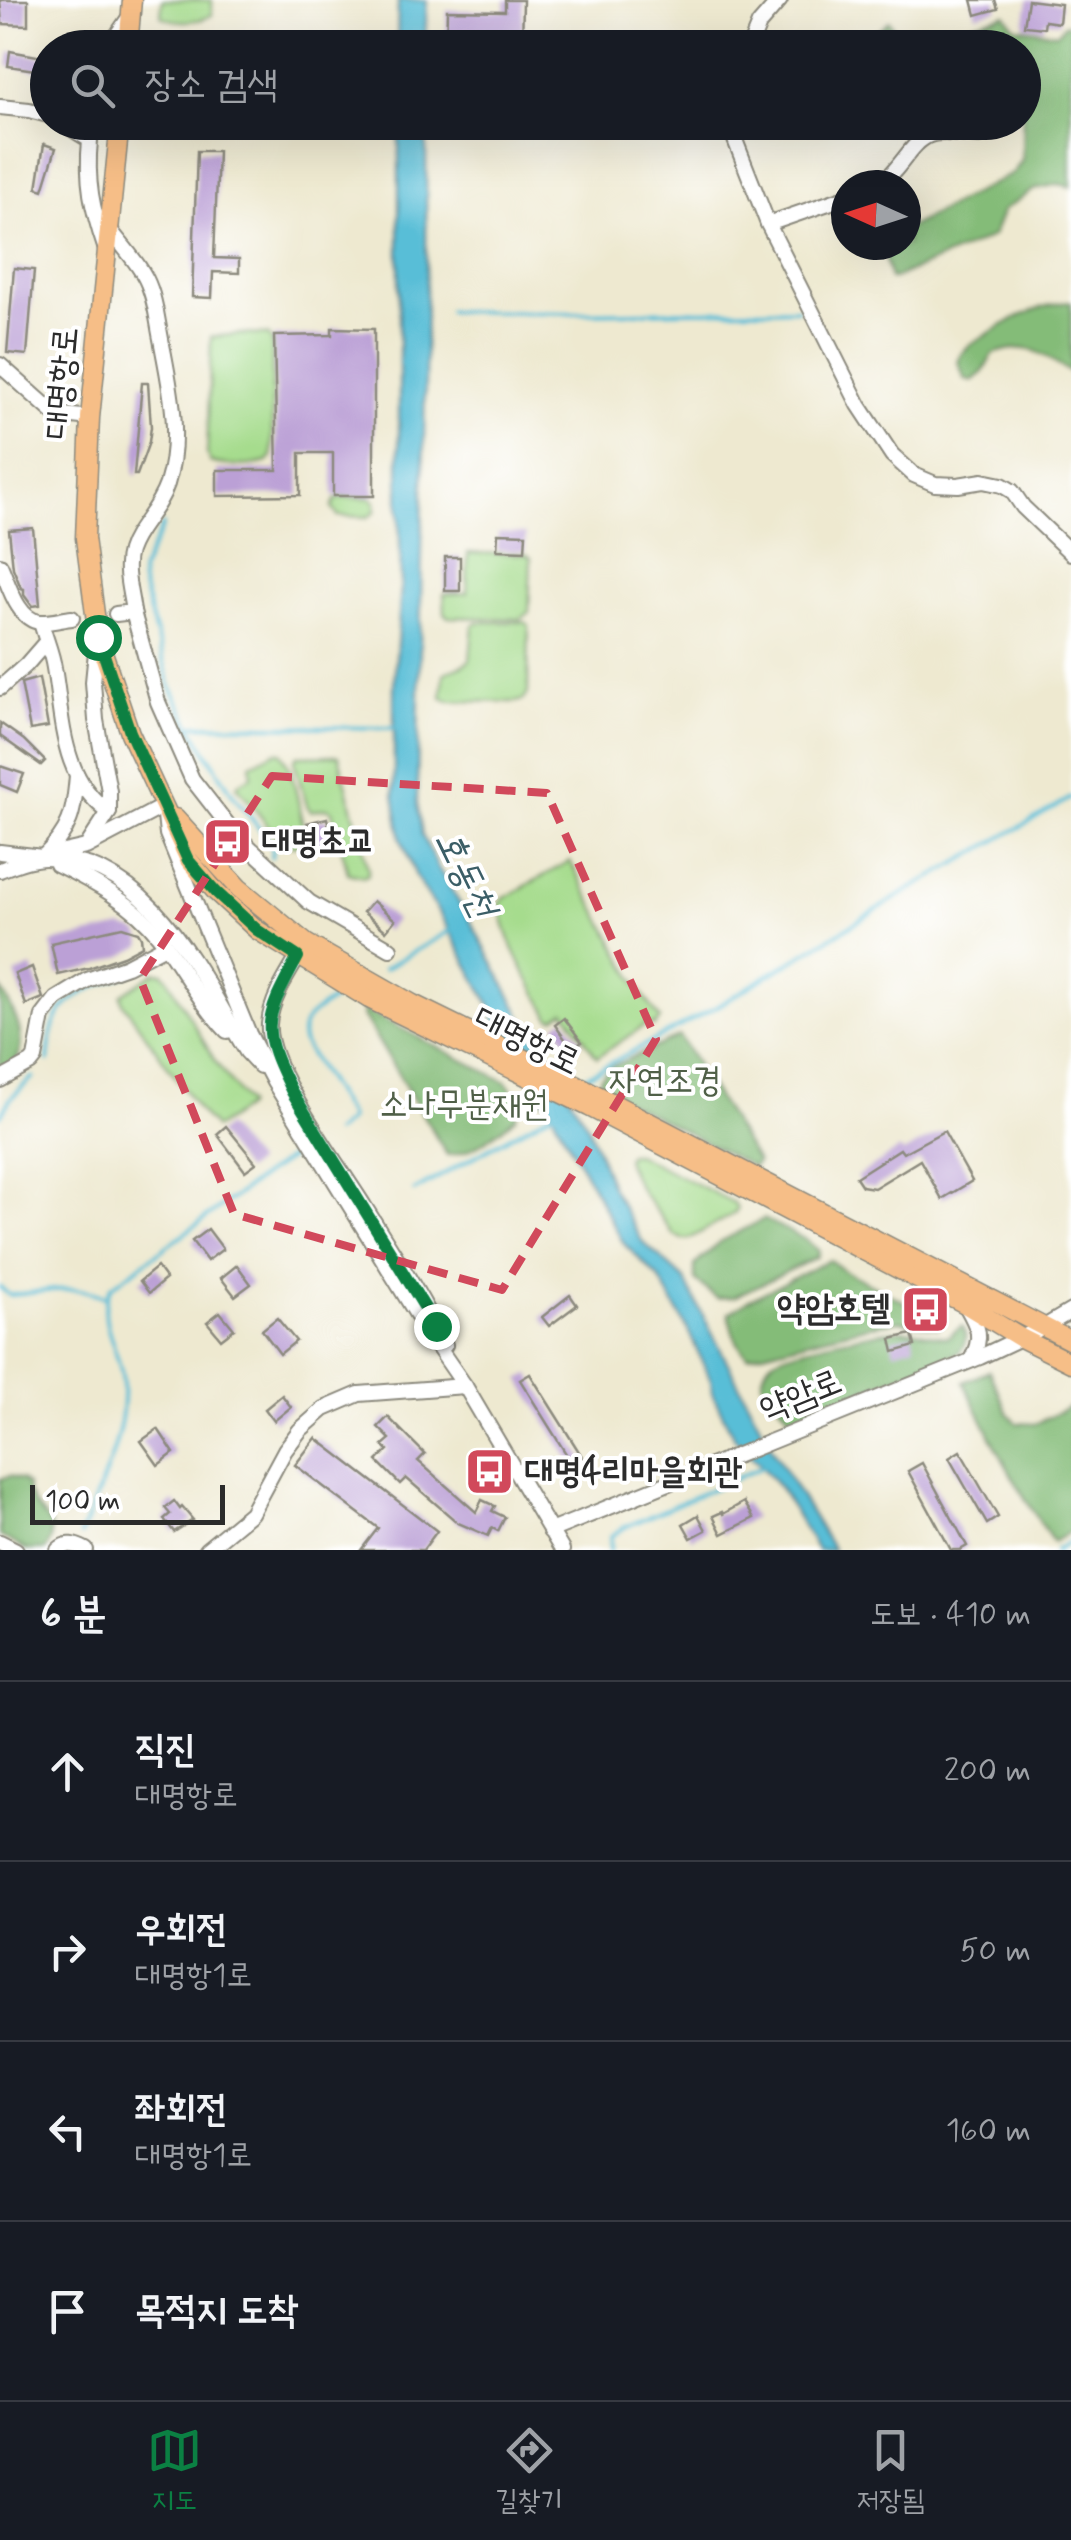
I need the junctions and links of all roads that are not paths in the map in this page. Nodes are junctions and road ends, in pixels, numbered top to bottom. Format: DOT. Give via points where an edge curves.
graph roads {
  1 [pos="780,0"];
  2 [pos="132,8"];
  3 [pos="119,30"];
  4 [pos="756,30"];
  5 [pos="0,106"];
  6 [pos="30,110"];
  7 [pos="90,140"];
  8 [pos="118,140"];
  9 [pos="735,140"];
  10 [pos="923,140"];
  11 [pos="897,170"];
  12 [pos="831,202"];
  13 [pos="768,224"];
  14 [pos="109,229"];
  15 [pos="107,253"];
  16 [pos="0,365"];
  17 [pos="90,418"];
  18 [pos="1071,553"];
  19 [pos="0,565"];
  20 [pos="134,612"];
  21 [pos="116,614"];
  22 [pos="72,618"];
  23 [pos="41,622"];
  24 [pos="98,637"];
  25 [pos="46,642"];
  26 [pos="0,688"];
  27 [pos="77,776"];
  28 [pos="164,806"];
  29 [pos="109,812"];
  30 [pos="86,847"];
  31 [pos="0,852"];
  32 [pos="42,858"];
  33 [pos="0,870"];
  34 [pos="165,946"];
  35 [pos="390,949"];
  36 [pos="302,950"];
  37 [pos="247,1052"];
  38 [pos="0,1080"];
  39 [pos="274,1082"];
  40 [pos="965,1304"];
  41 [pos="1071,1311"];
  42 [pos="1044,1327"];
  43 [pos="1020,1338"];
  44 [pos="1071,1341"];
  45 [pos="971,1360"];
  46 [pos="1071,1363"];
  47 [pos="465,1386"];
  48 [pos="550,1530"];
  49 [pos="0,1542"];
  50 [pos="16,1550"];
  51 [pos="58,1550"];
  52 [pos="86,1550"];
  53 [pos="206,1550"];
  54 [pos="562,1550"];
  1 -- 4 [label="street"];
  2 -- 3 [label="street"];
  5 -- 6 [label="street"];
  7 -- 15 [label="street, 대명항로" via="91,202"];
  8 -- 14 [label="main road, 대명항로"];
  9 -- 13 [label="street"];
  10 -- 11 [label="street"];
  12 -- 13 [label="street"];
  13 -- 18 [label="street" via="859,405 899,464 936,484 1002,485"];
  14 -- 15 [label="main road, 대명항로"];
  14 -- 20 [label="street" via="153,296 174,416 174,460 166,484 129,550"];
  15 -- 17 [label="main road, 대명항로"];
  16 -- 17 [label="street" via="55,414"];
  17 -- 24 [label="main road, 대명항로" via="85,538"];
  19 -- 23 [label="street" via="21,609"];
  20 -- 21 [label="street"];
  20 -- 35 [label="street" via="158,702 192,778 236,834 309,902"];
  22 -- 23 [label="street"];
  23 -- 25 [label="street"];
  24 -- 28 [label="main road, 대명항로"];
  24 -- 29 [label="street" via="93,682"];
  25 -- 26 [label="street"];
  25 -- 27 [label="street"];
  27 -- 29 [label="street"];
  27 -- 32 [label="street" via="71,822"];
  28 -- 30 [label="street"];
  28 -- 36 [label="main road, 대명항로"];
  28 -- 39 [label="street" via="167,834"];
  29 -- 30 [label="street"];
  30 -- 32 [label="street"];
  31 -- 32 [label="street"];
  32 -- 33 [label="street"];
  32 -- 34 [label="street" via="115,897"];
  32 -- 37 [label="street" via="96,869 154,910 180,940"];
  34 -- 37 [label="street"];
  34 -- 38 [label="street" via="56,1000 40,1024 34,1058"];
  36 -- 40 [label="main road, 대명항로" via="369,999"];
  36 -- 42 [label="main road, 대명항로"];
  36 -- 47 [label="street" via="269,1021 273,1051"];
  37 -- 39 [label="street"];
  39 -- 47 [label="street"];
  40 -- 43 [label="main road, 대명항로"];
  40 -- 45 [label="street" via="978,1332"];
  41 -- 42 [label="street, 약암로"];
  42 -- 43 [label="street, 약암로"];
  42 -- 44 [label="main road, 대명항로"];
  43 -- 45 [label="street, 약암로"];
  43 -- 46 [label="main road, 대명항로"];
  45 -- 48 [label="street, 약암로"];
  47 -- 48 [label="street"];
  47 -- 53 [label="street" via="359,1394 324,1409 285,1450 251,1512"];
  48 -- 54 [label="street"];
  49 -- 50 [label="street"];
  51 -- 52 [label="street" via="71,1544"];
}
